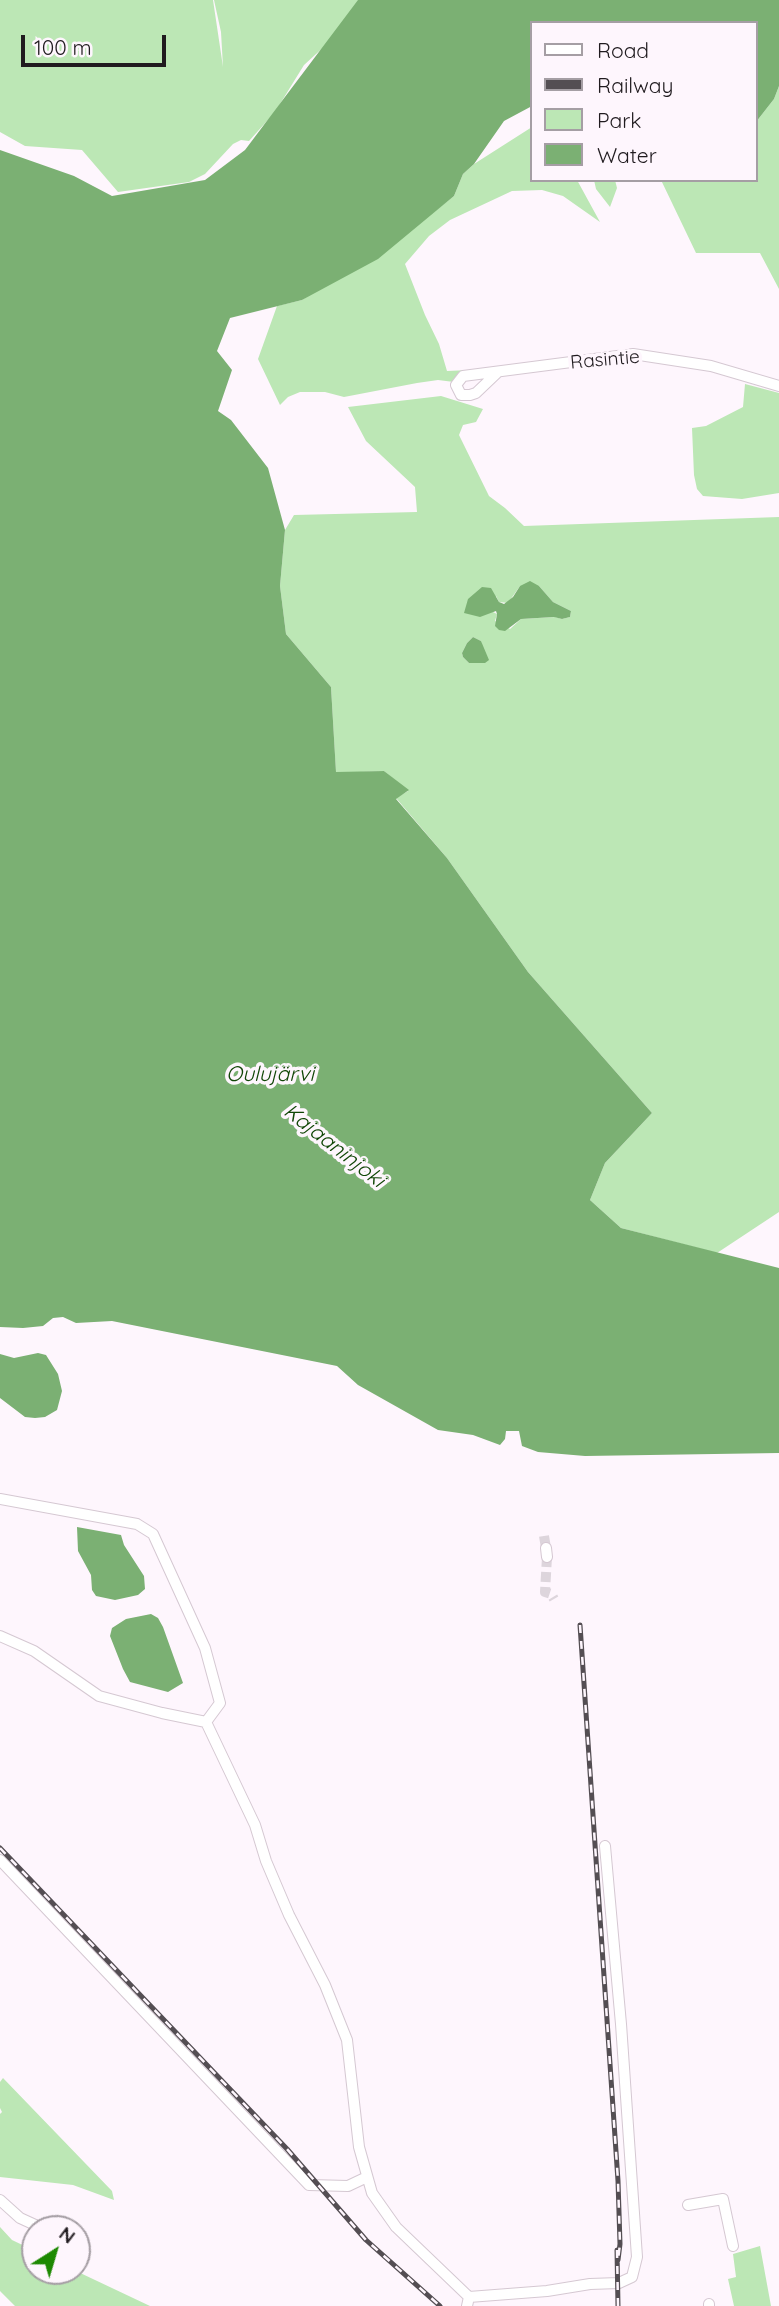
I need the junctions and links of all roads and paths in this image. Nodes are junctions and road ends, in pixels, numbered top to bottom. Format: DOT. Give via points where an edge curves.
graph roads {
  1 [pos="497,373"];
  2 [pos="779,386"];
  3 [pos="0,1499"];
  4 [pos="0,1636"];
  5 [pos="206,1722"];
  6 [pos="605,1846"];
  7 [pos="0,1860"];
  8 [pos="367,2177"];
  9 [pos="0,2200"];
  10 [pos="688,2205"];
  11 [pos="21,2218"];
  12 [pos="733,2246"];
  13 [pos="468,2301"];
  1 -- 1 [label="street, Rasintie" via="463,376 456,385 461,396 476,393"];
  1 -- 2 [label="street, Rasintie" via="633,354 711,366"];
  3 -- 5 [label="street" via="137,1524 153,1534 205,1648 219,1703"];
  4 -- 5 [label="street" via="34,1651 99,1696"];
  5 -- 8 [label="street" via="347,2040 355,2120"];
  6 -- 13 [label="street" via="637,2257 632,2277 619,2283"];
  7 -- 8 [label="street" via="309,2185 348,2186"];
  8 -- 13 [label="street" via="372,2193 396,2227"];
  9 -- 11 [label="street"];
  10 -- 12 [label="street" via="723,2199"];
}
